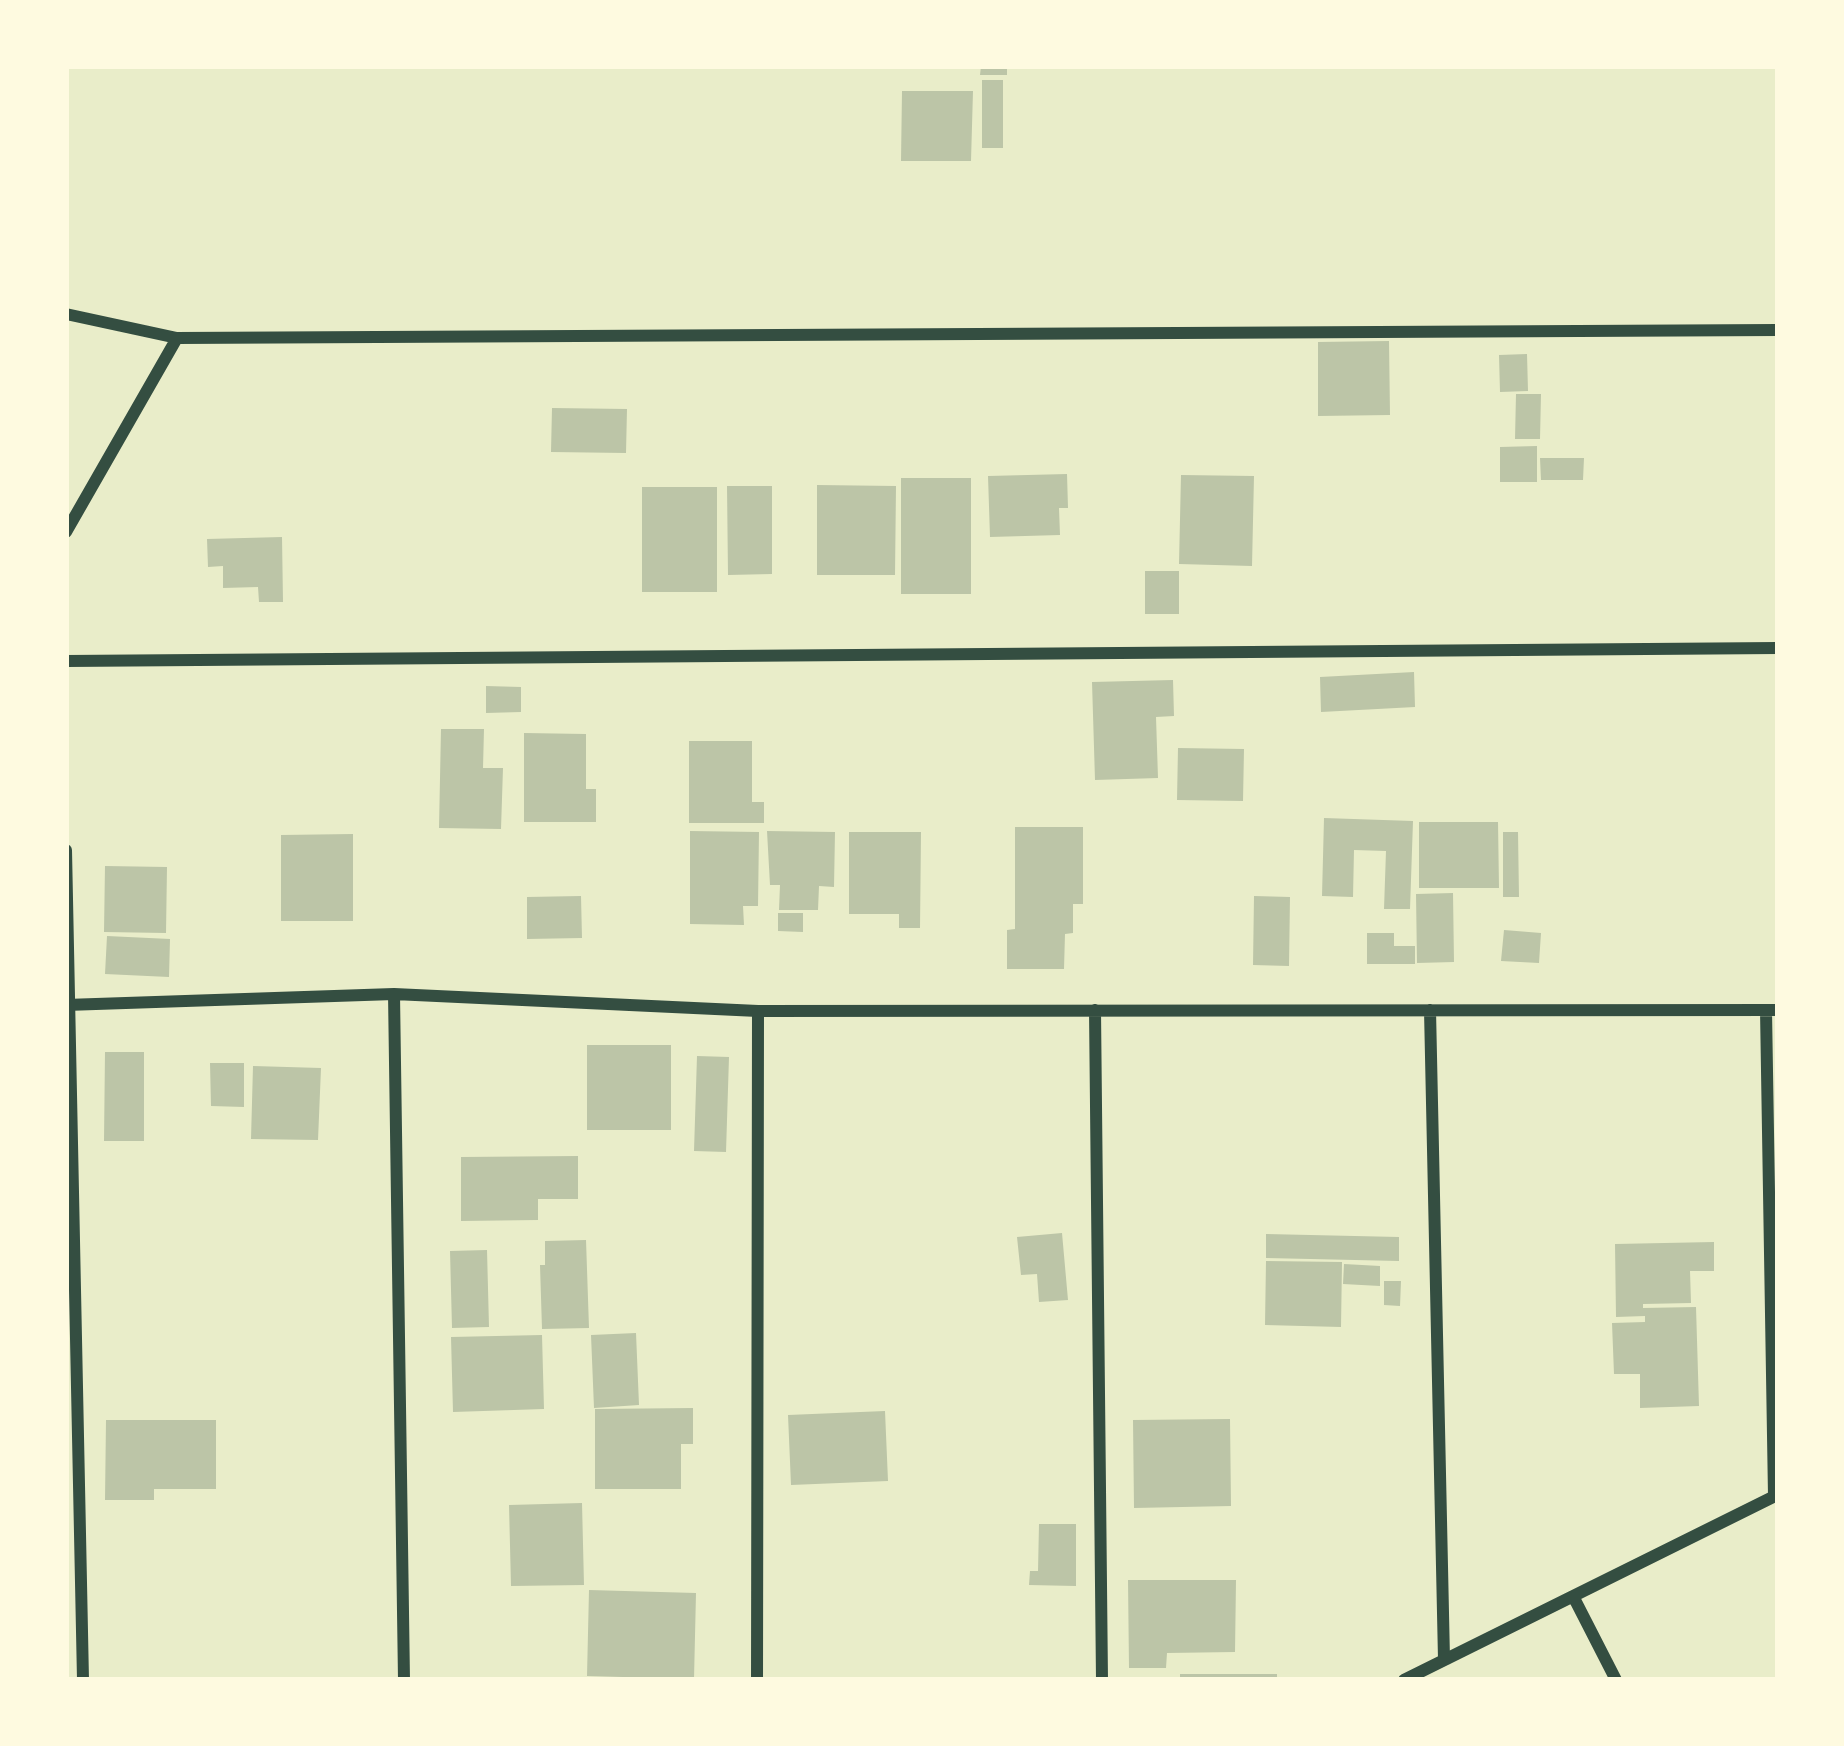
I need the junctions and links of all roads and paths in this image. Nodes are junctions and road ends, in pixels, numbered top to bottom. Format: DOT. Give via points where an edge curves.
graph roads {
  1 [pos="66,314"];
  2 [pos="1778,330"];
  3 [pos="177,338"];
  4 [pos="66,532"];
  5 [pos="1778,648"];
  6 [pos="66,661"];
  7 [pos="66,850"];
  8 [pos="394,994"];
  9 [pos="68,1005"];
  10 [pos="1095,1010"];
  11 [pos="1430,1010"];
  12 [pos="1772,1010"];
  13 [pos="758,1011"];
  14 [pos="70,1358"];
  15 [pos="1776,1495"];
  16 [pos="1573,1596"];
  17 [pos="1444,1659"];
  18 [pos="82,1680"];
  19 [pos="404,1680"];
  20 [pos="757,1680"];
  21 [pos="1102,1680"];
  22 [pos="1404,1680"];
  23 [pos="1616,1680"];
  1 -- 3 [label="street"];
  2 -- 3 [label="street"];
  3 -- 4 [label="street"];
  5 -- 6 [label="street"];
  7 -- 9 [label="street"];
  8 -- 9 [label="street"];
  8 -- 13 [label="street"];
  8 -- 19 [label="street"];
  9 -- 14 [label="street"];
  10 -- 11 [label="street"];
  10 -- 13 [label="street"];
  10 -- 21 [label="street"];
  11 -- 12 [label="street"];
  11 -- 17 [label="street"];
  12 -- 15 [label="street"];
  13 -- 20 [label="street"];
  14 -- 18 [label="street"];
  15 -- 16 [label="street"];
  16 -- 17 [label="street"];
  16 -- 23 [label="street"];
  17 -- 22 [label="street"];
}
